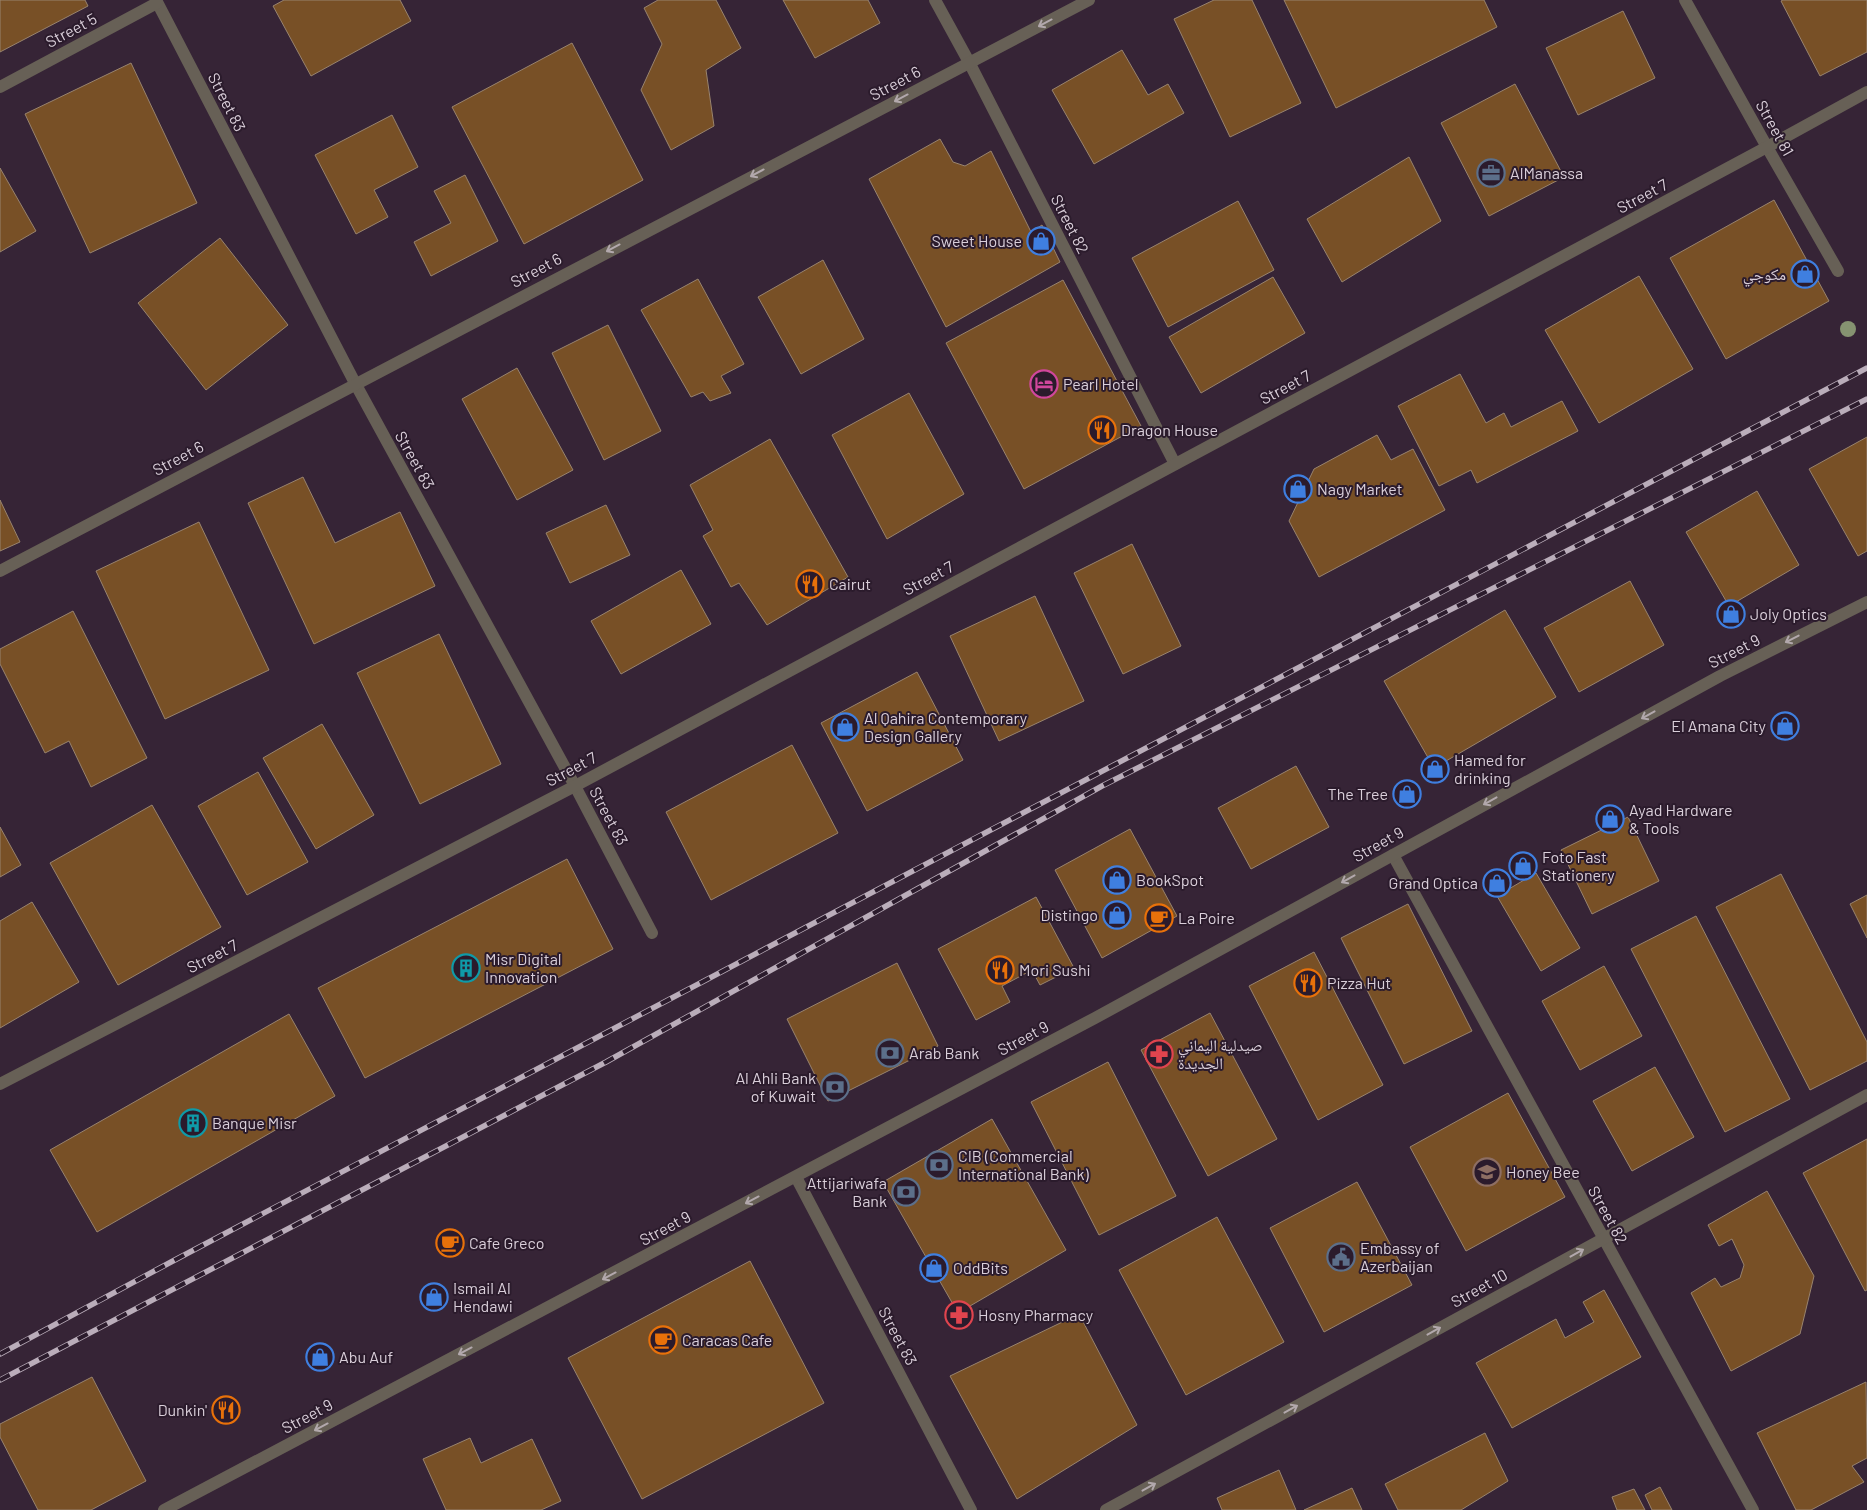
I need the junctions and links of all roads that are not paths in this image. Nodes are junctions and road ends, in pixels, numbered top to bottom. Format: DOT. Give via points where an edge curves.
graph roads {
  1 [pos="935,0"];
  2 [pos="1089,0"];
  3 [pos="1685,0"];
  4 [pos="156,1"];
  5 [pos="969,62"];
  6 [pos="0,87"];
  7 [pos="1867,92"];
  8 [pos="1767,147"];
  9 [pos="1838,271"];
  10 [pos="355,383"];
  11 [pos="1175,464"];
  12 [pos="0,571"];
  13 [pos="1867,602"];
  14 [pos="575,786"];
  15 [pos="1393,855"];
  16 [pos="652,933"];
  17 [pos="0,1084"];
  18 [pos="1867,1095"];
  19 [pos="796,1178"];
  20 [pos="1603,1239"];
  21 [pos="183,1506"];
  22 [pos="164,1510"];
  23 [pos="971,1510"];
  24 [pos="1106,1510"];
  25 [pos="1753,1510"];
  1 -- 5 [label="street, Street 82"];
  2 -- 5 [label="street, Street 6, one-way"];
  3 -- 8 [label="street, Street 81"];
  4 -- 6 [label="street, Street 5"];
  4 -- 10 [label="street, Street 83"];
  5 -- 10 [label="street, Street 6, one-way"];
  5 -- 11 [label="street, Street 82"];
  7 -- 8 [label="street, Street 7"];
  8 -- 9 [label="street, Street 81"];
  8 -- 11 [label="street, Street 7"];
  10 -- 12 [label="street, Street 6"];
  10 -- 14 [label="street, Street 83"];
  11 -- 14 [label="street, Street 7"];
  13 -- 15 [label="street, Street 9, one-way" via="1720,676"];
  14 -- 16 [label="street, Street 83"];
  14 -- 17 [label="street, Street 7"];
  15 -- 19 [label="street, Street 9, one-way"];
  15 -- 20 [label="street, Street 82"];
  18 -- 20 [label="street, Street 10"];
  19 -- 21 [label="street, Street 9, one-way"];
  19 -- 23 [label="street, Street 83"];
  24 -- 20 [label="street, Street 10, one-way"];
  20 -- 25 [label="street, Street 82"];
  21 -- 22 [label="street, Street 9"];
}
